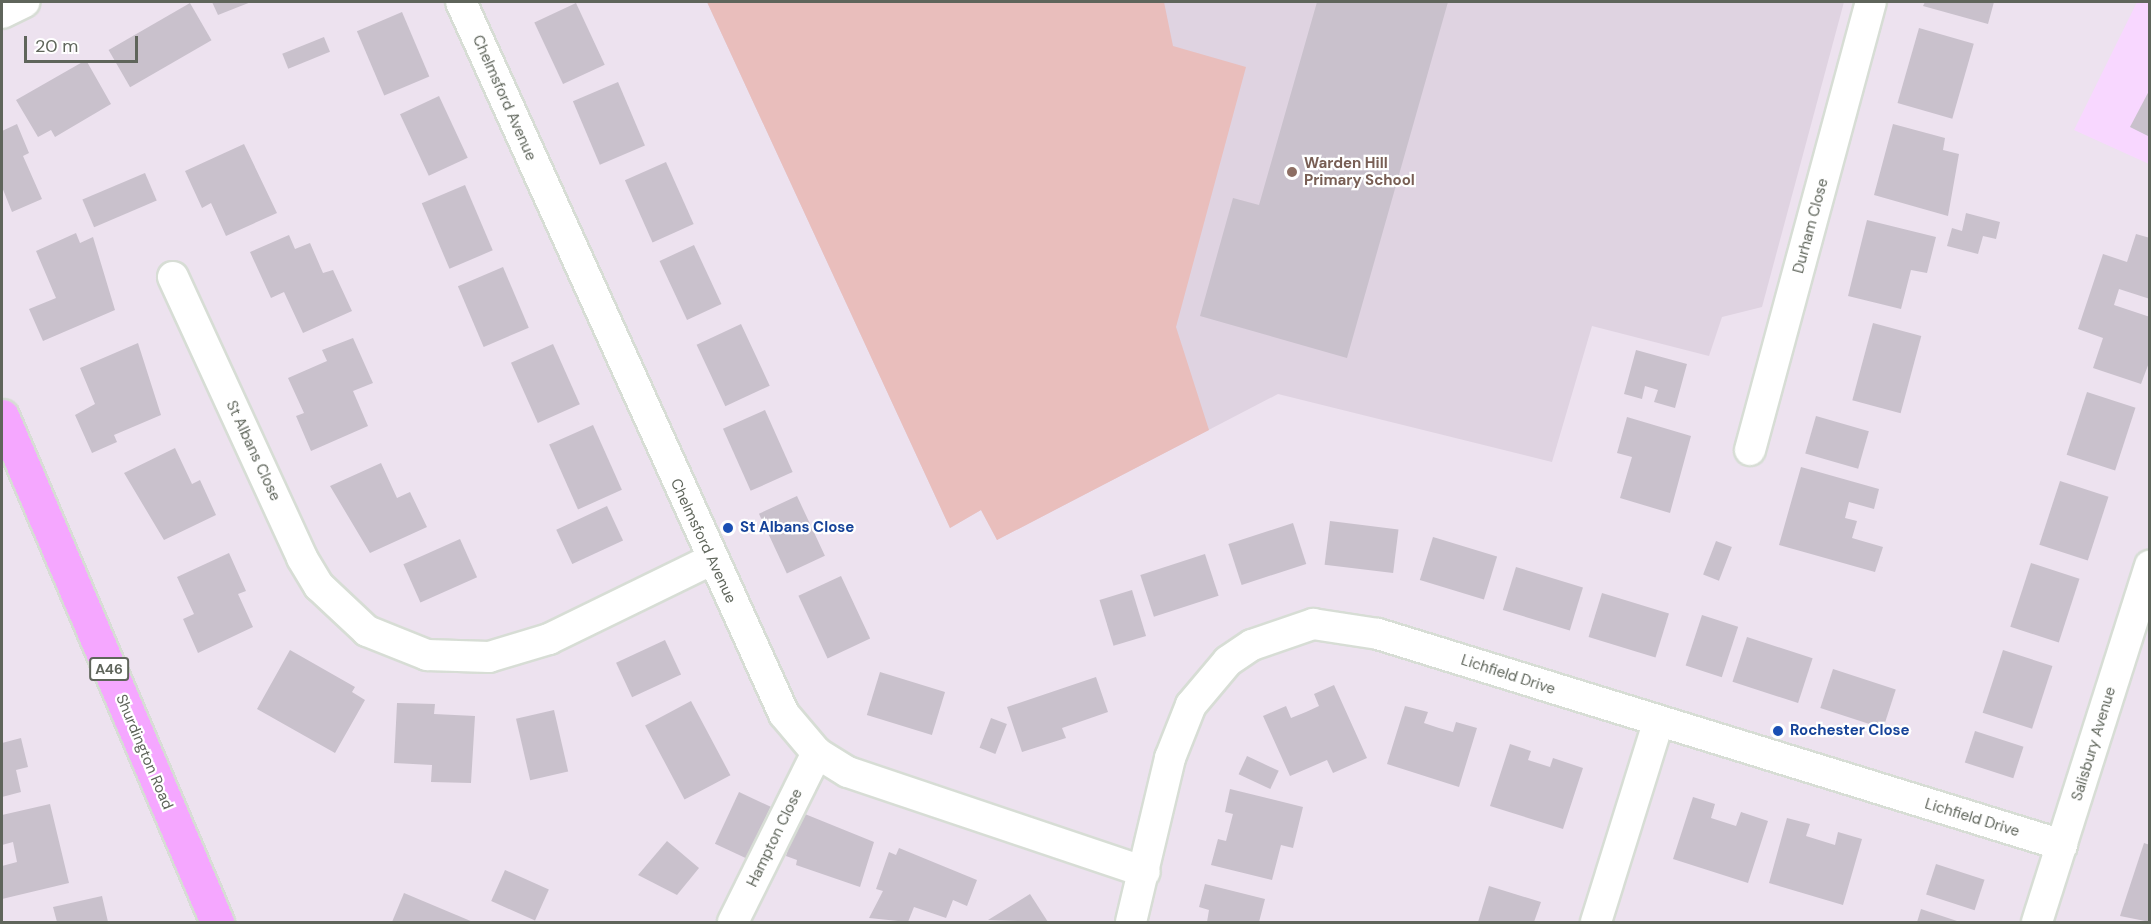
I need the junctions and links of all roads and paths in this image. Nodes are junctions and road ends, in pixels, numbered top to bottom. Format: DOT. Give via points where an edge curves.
graph roads {
  1 [pos="26,2"];
  2 [pos="461,2"];
  3 [pos="1871,2"];
  4 [pos="2,13"];
  5 [pos="172,277"];
  6 [pos="2,417"];
  7 [pos="1750,450"];
  8 [pos="711,560"];
  9 [pos="2150,565"];
  10 [pos="1658,723"];
  11 [pos="817,753"];
  12 [pos="2062,845"];
  13 [pos="1145,872"];
  14 [pos="217,922"];
  15 [pos="733,922"];
  16 [pos="1131,922"];
  17 [pos="1596,922"];
  18 [pos="2037,922"];
  1 -- 4 [label="street"];
  2 -- 8 [label="street, Chelmsford Avenue"];
  3 -- 7 [label="street, Durham Close"];
  5 -- 8 [label="street, St Albans Close" via="302,558 320,586 367,631 427,655 489,657 549,639"];
  6 -- 14 [label="main road, Shurdington Road / A46"];
  8 -- 11 [label="street, Chelmsford Avenue" via="784,714"];
  9 -- 12 [label="street, Salisbury Avenue"];
  10 -- 12 [label="street, Lichfield Drive"];
  10 -- 13 [label="street, Lichfield Drive" via="1378,634 1313,624 1292,628 1228,661 1191,705 1170,758"];
  10 -- 17 [label="street"];
  11 -- 13 [label="street, Chelmsford Avenue" via="848,772"];
  11 -- 15 [label="street, Hampton Close"];
  12 -- 18 [label="street, Salisbury Avenue"];
  13 -- 16 [label="street, Lichfield Drive"];
}
